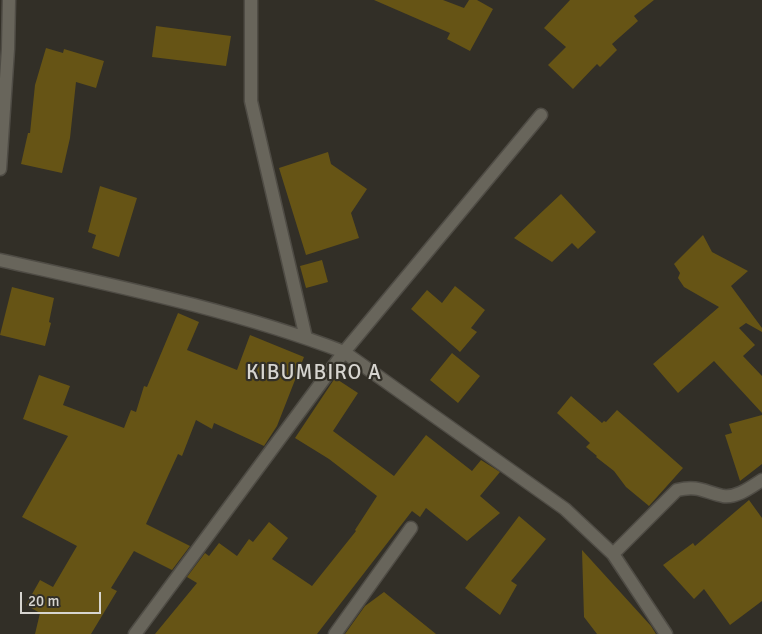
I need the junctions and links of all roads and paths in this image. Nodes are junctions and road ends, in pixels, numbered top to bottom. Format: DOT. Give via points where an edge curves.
graph roads {
  1 [pos="9,0"];
  2 [pos="251,0"];
  3 [pos="541,115"];
  4 [pos="0,169"];
  5 [pos="0,260"];
  6 [pos="306,338"];
  7 [pos="344,352"];
  8 [pos="762,480"];
  9 [pos="411,528"];
  10 [pos="613,554"];
  11 [pos="135,634"];
  12 [pos="335,634"];
  13 [pos="666,634"];
  1 -- 4 [label="street"];
  2 -- 6 [label="street" via="251,101"];
  3 -- 7 [label="street"];
  5 -- 6 [label="street" via="159,296"];
  6 -- 7 [label="street"];
  7 -- 10 [label="street" via="565,509"];
  7 -- 11 [label="street"];
  8 -- 10 [label="street" via="733,495 724,496 688,487 678,490"];
  9 -- 12 [label="street"];
  10 -- 13 [label="street"];
}
